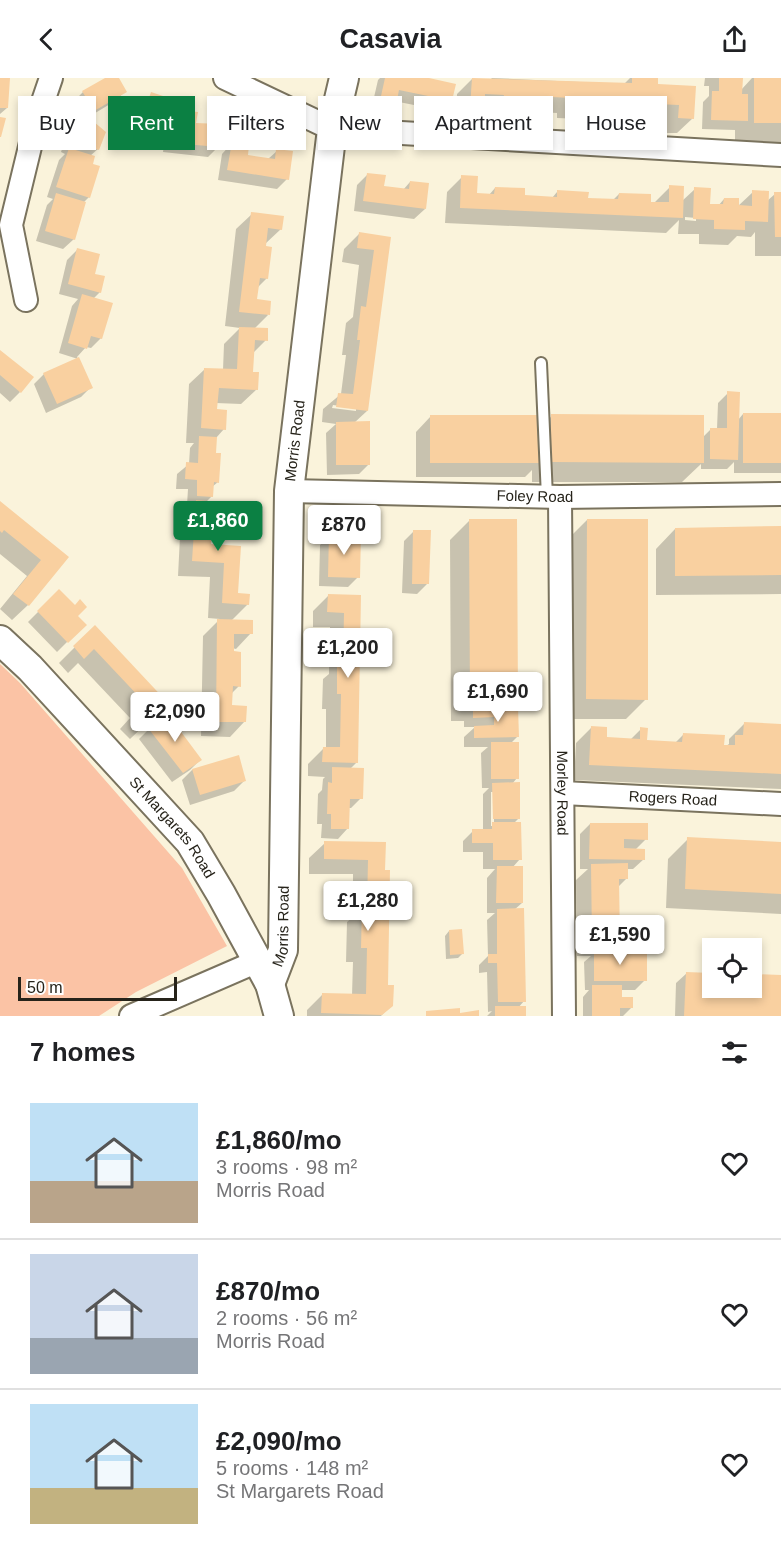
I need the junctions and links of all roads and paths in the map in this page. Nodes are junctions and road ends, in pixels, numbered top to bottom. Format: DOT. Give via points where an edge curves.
graph roads {
  1 [pos="51,78"];
  2 [pos="225,78"];
  3 [pos="344,78"];
  4 [pos="340,96"];
  5 [pos="318,122"];
  6 [pos="402,133"];
  7 [pos="330,150"];
  8 [pos="781,155"];
  9 [pos="26,300"];
  10 [pos="541,363"];
  11 [pos="289,491"];
  12 [pos="781,494"];
  13 [pos="553,497"];
  14 [pos="0,640"];
  15 [pos="563,793"];
  16 [pos="781,804"];
  17 [pos="264,972"];
  18 [pos="131,1016"];
  19 [pos="279,1016"];
  20 [pos="564,1016"];
  1 -- 9 [label="street" via="11,225"];
  2 -- 5 [label="street"];
  3 -- 4 [label="street, Morris Road"];
  6 -- 8 [label="street"];
  7 -- 11 [label="street, Morris Road"];
  10 -- 13 [label="lane"];
  11 -- 13 [label="street, Foley Road"];
  11 -- 17 [label="street, Morris Road" via="283,950"];
  12 -- 13 [label="street, Foley Road"];
  13 -- 15 [label="street, Morley Road"];
  14 -- 17 [label="street, St Margarets Road" via="190,842"];
  15 -- 16 [label="street, Rogers Road"];
  15 -- 20 [label="street, Morley Road"];
  17 -- 18 [label="street"];
  17 -- 19 [label="street, St Margarets Road"];
}
